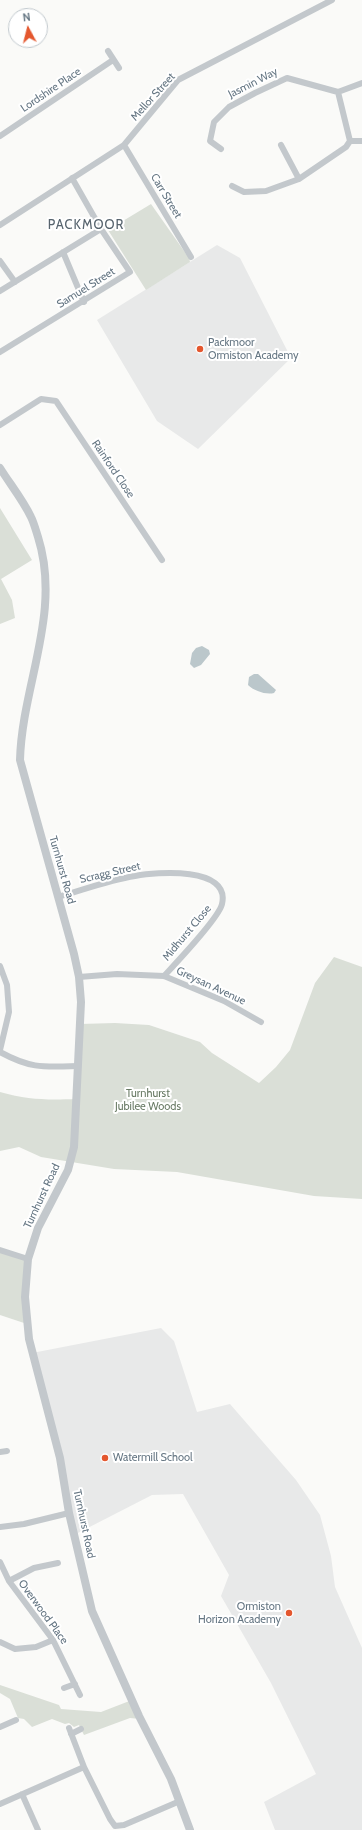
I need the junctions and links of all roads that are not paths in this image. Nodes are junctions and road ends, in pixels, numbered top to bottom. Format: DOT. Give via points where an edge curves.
graph roads {
  1 [pos="332,0"];
  2 [pos="108,51"];
  3 [pos="113,60"];
  4 [pos="119,68"];
  5 [pos="362,83"];
  6 [pos="338,92"];
  7 [pos="0,136"];
  8 [pos="350,141"];
  9 [pos="362,141"];
  10 [pos="124,145"];
  11 [pos="281,145"];
  12 [pos="221,149"];
  13 [pos="72,178"];
  14 [pos="299,179"];
  15 [pos="232,186"];
  16 [pos="0,225"];
  17 [pos="101,229"];
  18 [pos="63,252"];
  19 [pos="191,258"];
  20 [pos="0,261"];
  21 [pos="15,282"];
  22 [pos="0,291"];
  23 [pos="84,302"];
  24 [pos="0,352"];
  25 [pos="0,425"];
  26 [pos="0,468"];
  27 [pos="162,560"];
  28 [pos="215,881"];
  29 [pos="58,897"];
  30 [pos="0,966"];
  31 [pos="164,976"];
  32 [pos="79,977"];
  33 [pos="260,1022"];
  34 [pos="0,1051"];
  35 [pos="78,1066"];
  36 [pos="0,1250"];
  37 [pos="28,1259"];
  38 [pos="7,1451"];
  39 [pos="0,1452"];
  40 [pos="69,1513"];
  41 [pos="0,1527"];
  42 [pos="0,1562"];
  43 [pos="58,1563"];
  44 [pos="50,1564"];
  45 [pos="52,1571"];
  46 [pos="9,1582"];
  47 [pos="53,1640"];
  48 [pos="0,1642"];
  49 [pos="75,1684"];
  50 [pos="64,1688"];
  51 [pos="80,1695"];
  52 [pos="16,1720"];
  53 [pos="0,1727"];
  54 [pos="81,1729"];
  55 [pos="84,1767"];
  56 [pos="22,1794"];
  57 [pos="180,1801"];
  58 [pos="0,1804"];
  59 [pos="116,1828"];
  60 [pos="38,1830"];
  61 [pos="190,1830"];
  1 -- 10 [label="street, Mellor Street" via="178,80"];
  2 -- 3 [label="street"];
  3 -- 4 [label="street"];
  3 -- 7 [label="street, Lordshire Place"];
  5 -- 6 [label="street"];
  6 -- 8 [label="street"];
  6 -- 12 [label="street, Jasmin Way" via="287,78 255,92 229,107 214,122 210,141"];
  8 -- 9 [label="street"];
  8 -- 14 [label="street" via="346,147"];
  10 -- 13 [label="street, Mellor Street"];
  10 -- 19 [label="street, Carr Street"];
  11 -- 14 [label="street"];
  13 -- 16 [label="street, Mellor Street"];
  13 -- 17 [label="street, Samuel Street" via="99,221"];
  14 -- 15 [label="street" via="266,191 244,192"];
  17 -- 18 [label="street"];
  17 -- 23 [label="street, Samuel Street" via="130,272"];
  18 -- 21 [label="street"];
  18 -- 23 [label="street"];
  20 -- 21 [label="street"];
  21 -- 22 [label="street"];
  23 -- 24 [label="street, Samuel Street"];
  25 -- 27 [label="street, Rainford Close" via="41,399 56,401"];
  26 -- 29 [label="street, Turnhurst Road" via="32,518 44,556 46,596 43,624 21,737 20,760"];
  28 -- 29 [label="street, Scragg Street" via="190,874 136,876"];
  28 -- 31 [label="street, Midhurst Close" via="222,894 222,906"];
  29 -- 32 [label="street, Turnhurst Road"];
  30 -- 34 [label="street" via="6,985 9,1012"];
  31 -- 32 [label="street, Greysan Avenue" via="117,974"];
  31 -- 33 [label="street, Greysan Avenue" via="224,1002"];
  32 -- 35 [label="street, Turnhurst Road" via="81,1002"];
  34 -- 35 [label="street" via="18,1062 39,1067"];
  35 -- 37 [label="street, Turnhurst Road" via="74,1147 68,1170 38,1228"];
  36 -- 37 [label="street"];
  37 -- 40 [label="street, Turnhurst Road" via="25,1297 27,1329 60,1458"];
  38 -- 39 [label="street"];
  40 -- 41 [label="street"];
  40 -- 57 [label="street, Turnhurst Road" via="92,1611"];
  42 -- 46 [label="street, Overwood Place"];
  43 -- 44 [label="street"];
  44 -- 45 [label="street"];
  44 -- 46 [label="street" via="34,1568"];
  46 -- 47 [label="street, Overwood Place"];
  47 -- 48 [label="street" via="36,1648 15,1649"];
  47 -- 49 [label="street, Overwood Place"];
  49 -- 50 [label="street"];
  49 -- 51 [label="street, Overwood Place"];
  52 -- 53 [label="street"];
  54 -- 55 [label="street" via="70,1731"];
  55 -- 56 [label="street"];
  55 -- 59 [label="street"];
  56 -- 58 [label="street"];
  56 -- 60 [label="street"];
  57 -- 59 [label="street"];
  57 -- 61 [label="street, Turnhurst Road"];
}
